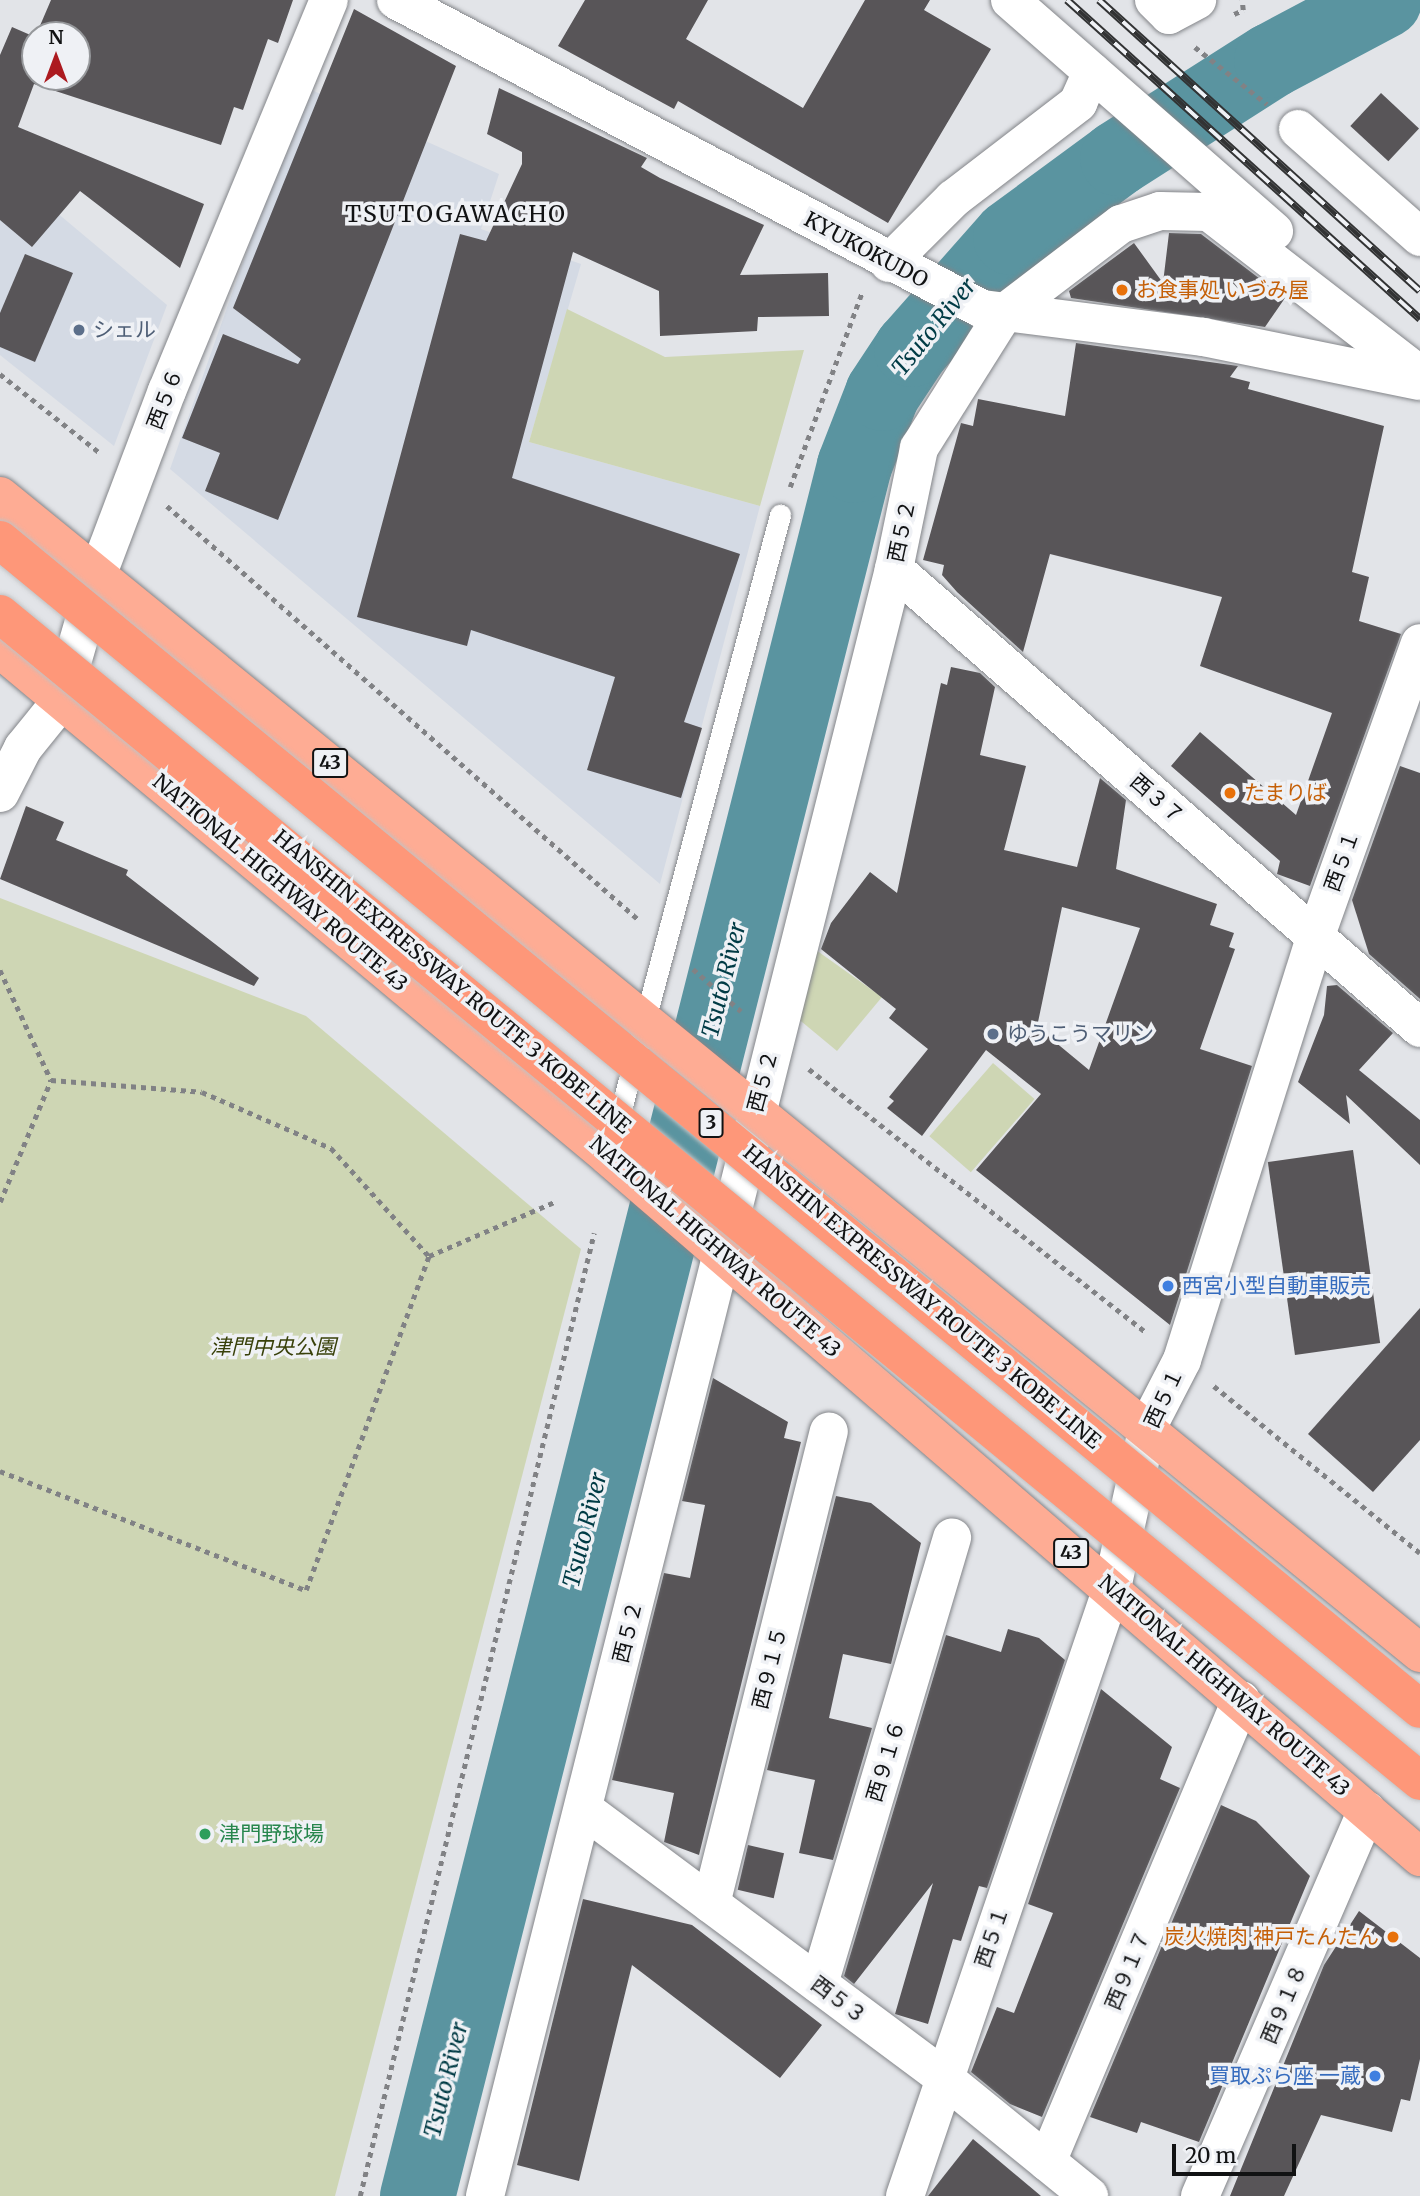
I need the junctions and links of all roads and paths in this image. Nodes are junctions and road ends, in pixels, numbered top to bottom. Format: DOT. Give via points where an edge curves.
graph roads {
  1 [pos="330,0"];
  2 [pos="396,0"];
  3 [pos="1010,0"];
  4 [pos="1199,52"];
  5 [pos="1093,73"];
  6 [pos="1298,128"];
  7 [pos="1420,237"];
  8 [pos="899,269"];
  9 [pos="993,311"];
  10 [pos="1379,341"];
  11 [pos="0,374"];
  12 [pos="1420,375"];
  13 [pos="1420,381"];
  14 [pos="134,480"];
  15 [pos="0,496"];
  16 [pos="780,515"];
  17 [pos="0,540"];
  18 [pos="894,569"];
  19 [pos="97,576"];
  20 [pos="0,614"];
  21 [pos="1420,643"];
  22 [pos="0,649"];
  23 [pos="61,701"];
  24 [pos="0,793"];
  25 [pos="1315,938"];
  26 [pos="674,952"];
  27 [pos="0,970"];
  28 [pos="652,1024"];
  29 [pos="1420,1028"];
  30 [pos="765,1034"];
  31 [pos="51,1080"];
  32 [pos="748,1103"];
  33 [pos="618,1164"];
  34 [pos="556,1201"];
  35 [pos="0,1202"];
  36 [pos="594,1233"];
  37 [pos="713,1245"];
  38 [pos="429,1256"];
  39 [pos="1182,1360"];
  40 [pos="1148,1426"];
  41 [pos="829,1432"];
  42 [pos="0,1471"];
  43 [pos="953,1537"];
  44 [pos="1420,1553"];
  45 [pos="1112,1588"];
  46 [pos="1420,1653"];
  47 [pos="1241,1700"];
  48 [pos="1420,1709"];
  49 [pos="1420,1782"];
  50 [pos="584,1810"];
  51 [pos="1367,1811"];
  52 [pos="1420,1857"];
  53 [pos="711,1904"];
  54 [pos="819,1984"];
  55 [pos="944,2078"];
  56 [pos="1047,2162"];
  57 [pos="492,2192"];
  58 [pos="360,2196"];
  59 [pos="905,2196"];
  60 [pos="1089,2196"];
  61 [pos="1200,2196"];
  1 -- 14 [label="street, 西５６"];
  2 -- 8 [label="street, KYUKOKUDO"];
  3 -- 5 [label="street"];
  4 -- 6 [label="path"];
  5 -- 8 [label="street" via="1078,103 953,199"];
  5 -- 10 [label="street" via="1369,315"];
  6 -- 7 [label="street"];
  8 -- 9 [label="street, KYUKOKUDO"];
  8 -- 16 [label="path" via="861,293"];
  9 -- 10 [label="street, 西５２" via="1121,224 1183,208 1222,220"];
  9 -- 13 [label="street, KYUKOKUDO" via="1203,337"];
  9 -- 18 [label="street, 西５２" via="919,448"];
  10 -- 12 [label="street"];
  11 -- 14 [label="path"];
  14 -- 19 [label="street, 西５６"];
  14 -- 26 [label="path" via="233,558"];
  15 -- 19 [label="highway, 43"];
  16 -- 26 [label="lane"];
  17 -- 48 [label="highway, HANSHIN EXPRESSWAY ROUTE 3 KOBE LINE / 3, bridge"];
  18 -- 25 [label="street, 西３７"];
  18 -- 30 [label="street, 西５２"];
  19 -- 23 [label="street, 西５６"];
  19 -- 28 [label="highway, 43"];
  20 -- 49 [label="highway, HANSHIN EXPRESSWAY ROUTE 3 KOBE LINE, bridge"];
  21 -- 25 [label="street, 西５１"];
  22 -- 23 [label="highway, NATIONAL HIGHWAY ROUTE 43 / 43"];
  23 -- 24 [label="street, 西５６" via="23,748"];
  23 -- 33 [label="highway, NATIONAL HIGHWAY ROUTE 43 / 43"];
  25 -- 29 [label="street, 西３７"];
  25 -- 39 [label="street, 西５１"];
  26 -- 28 [label="lane"];
  26 -- 30 [label="path"];
  27 -- 31 [label="path"];
  28 -- 32 [label="highway, 43"];
  28 -- 33 [label="lane"];
  30 -- 32 [label="street, 西５２"];
  30 -- 39 [label="path"];
  31 -- 35 [label="path"];
  31 -- 38 [label="path" via="202,1092 331,1148"];
  32 -- 37 [label="street, 西５２"];
  32 -- 40 [label="highway, 43"];
  33 -- 37 [label="highway, NATIONAL HIGHWAY ROUTE 43 / 43"];
  34 -- 38 [label="path"];
  36 -- 58 [label="path"];
  37 -- 45 [label="highway, NATIONAL HIGHWAY ROUTE 43 / 43"];
  37 -- 50 [label="street, 西５２"];
  38 -- 42 [label="path" via="306,1590"];
  39 -- 40 [label="street, 西５１"];
  39 -- 44 [label="path"];
  40 -- 45 [label="street, 西５１"];
  40 -- 46 [label="highway, 43"];
  41 -- 53 [label="street, 西９１５"];
  43 -- 54 [label="street, 西９１６"];
  45 -- 47 [label="highway, NATIONAL HIGHWAY ROUTE 43 / 43"];
  45 -- 55 [label="street, 西５１"];
  47 -- 51 [label="highway, NATIONAL HIGHWAY ROUTE 43 / 43"];
  47 -- 56 [label="street, 西９１７"];
  50 -- 53 [label="street, 西５３"];
  50 -- 57 [label="street, 西５２"];
  51 -- 52 [label="highway, NATIONAL HIGHWAY ROUTE 43 / 43"];
  51 -- 61 [label="street, 西９１８"];
  53 -- 54 [label="street, 西５３"];
  54 -- 55 [label="street, 西５３"];
  55 -- 56 [label="street, 西５３"];
  55 -- 59 [label="street, 西５１"];
  56 -- 60 [label="street, 西５３"];
}
